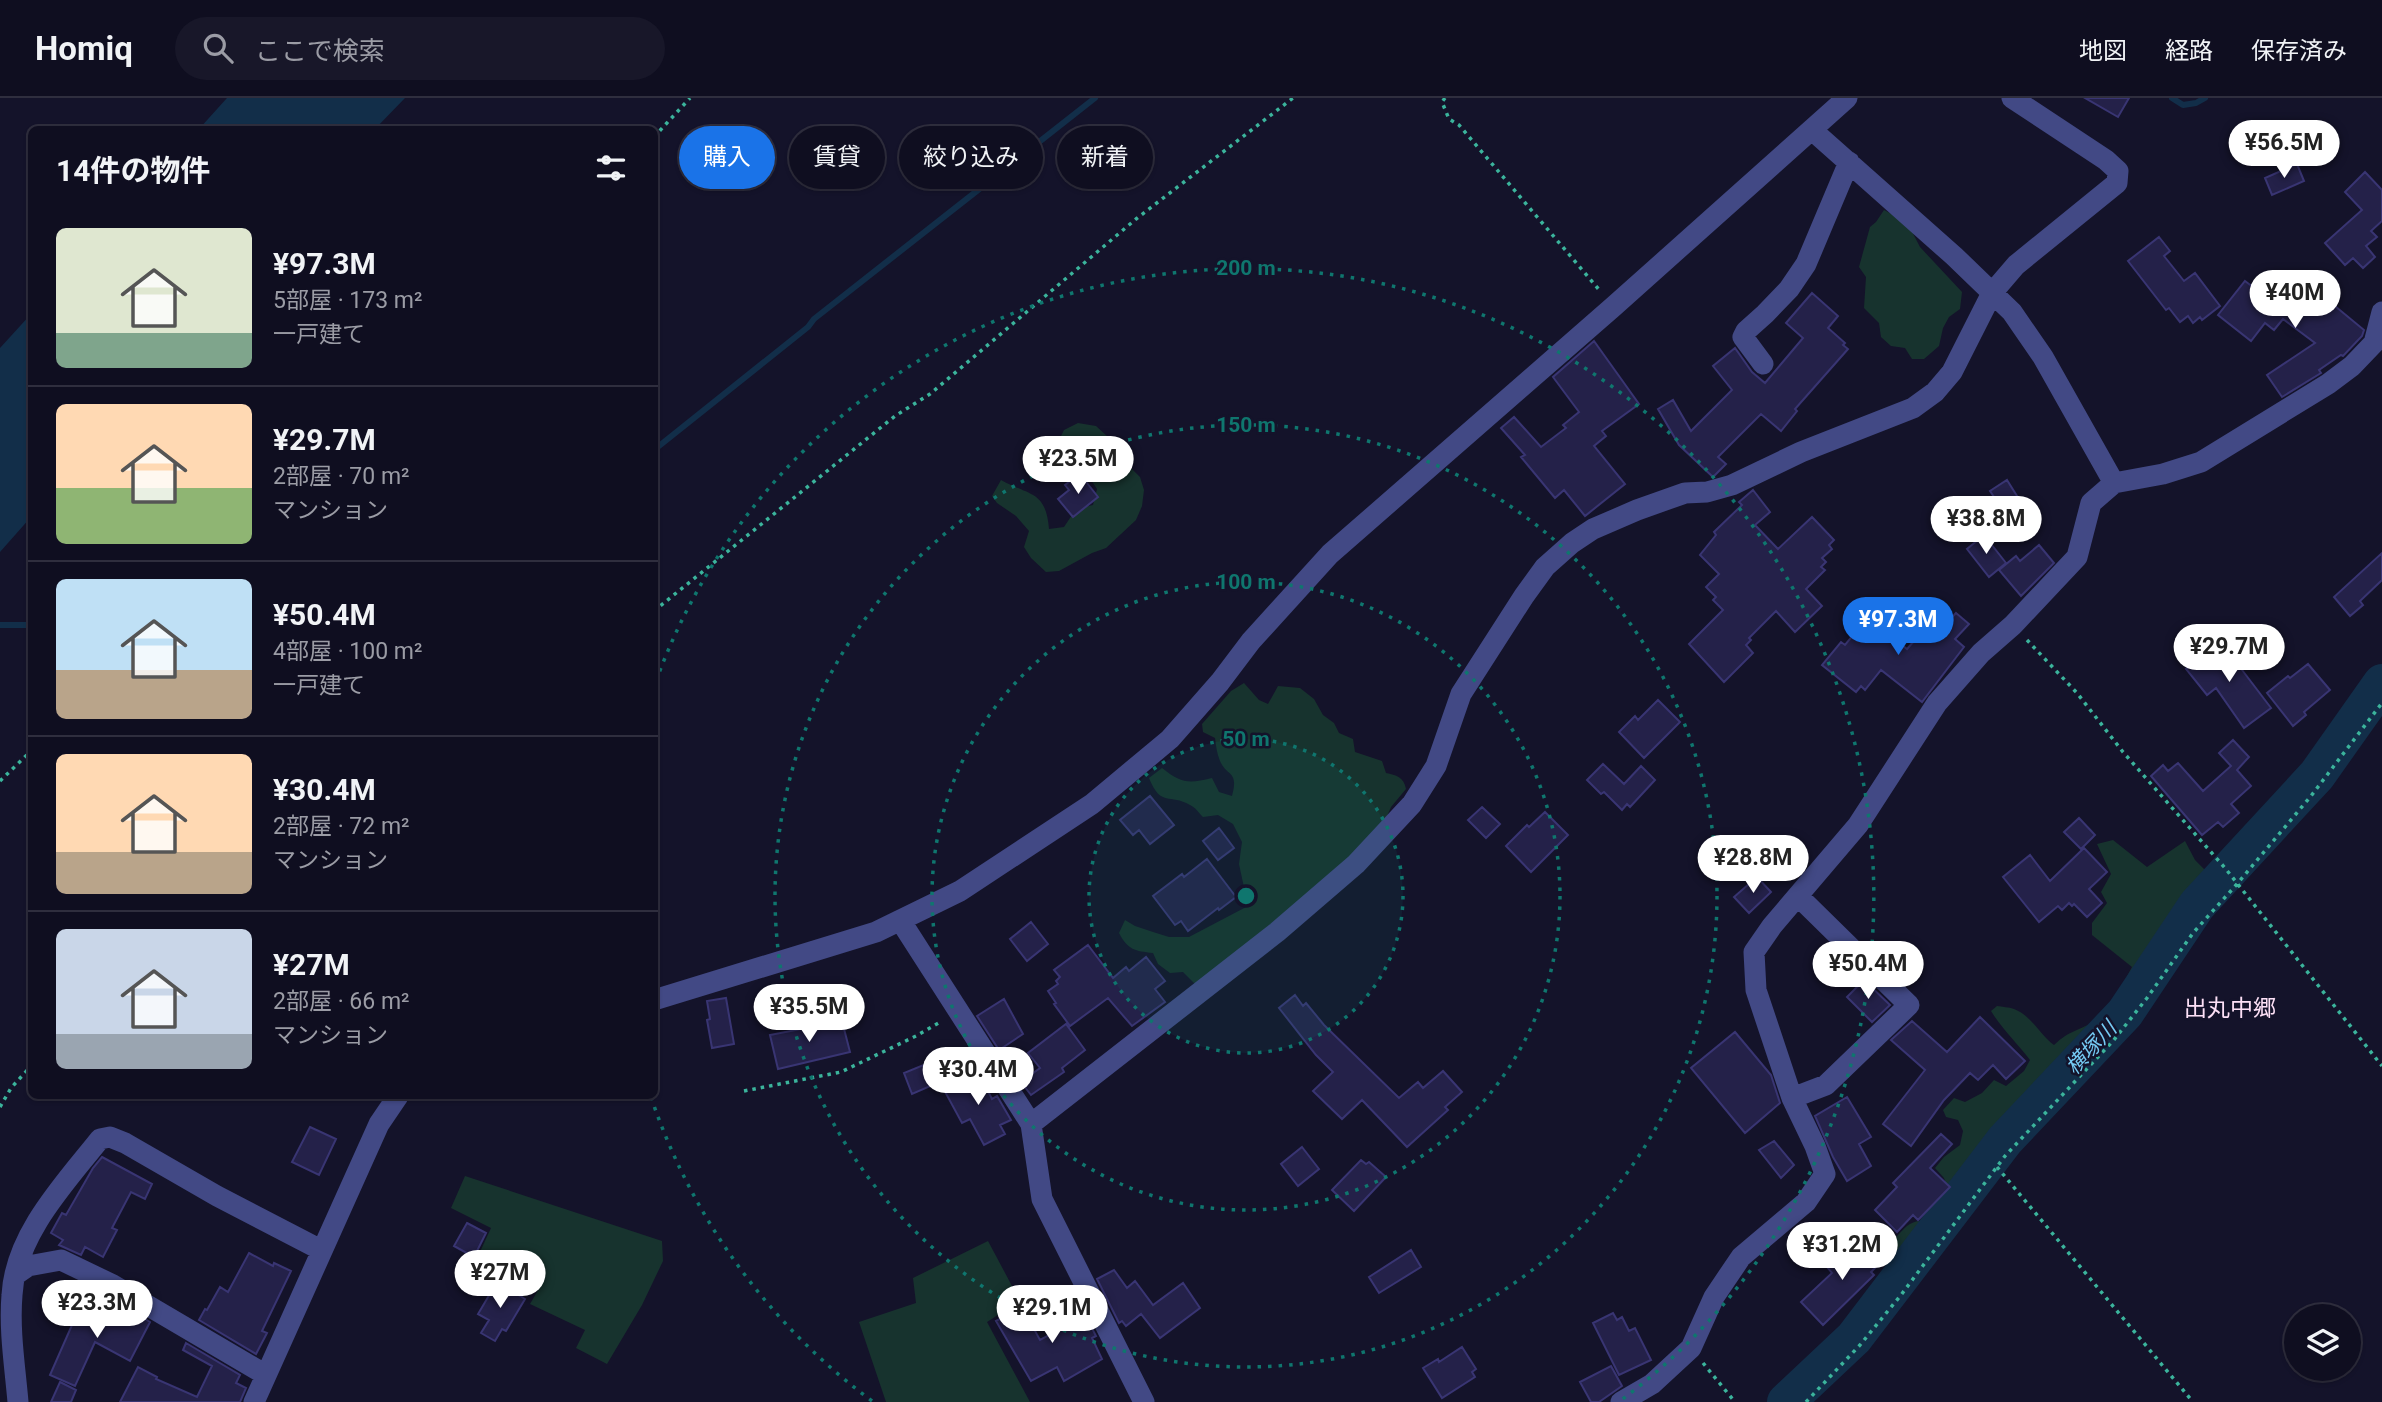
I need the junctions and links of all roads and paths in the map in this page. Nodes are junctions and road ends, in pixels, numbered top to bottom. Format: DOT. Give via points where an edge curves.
graph roads {
  1 [pos="690,98"];
  2 [pos="1293,98"];
  3 [pos="1445,98"];
  4 [pos="1847,98"];
  5 [pos="2012,98"];
  6 [pos="1812,130"];
  7 [pos="658,133"];
  8 [pos="1849,162"];
  9 [pos="1992,293"];
  10 [pos="1613,307"];
  11 [pos="2382,312"];
  12 [pos="1763,363"];
  13 [pos="2114,483"];
  14 [pos="658,608"];
  15 [pos="2013,625"];
  16 [pos="2382,703"];
  17 [pos="28,754"];
  18 [pos="0,781"];
  19 [pos="2237,884"];
  20 [pos="1799,897"];
  21 [pos="900,920"];
  22 [pos="658,999"];
  23 [pos="958,1012"];
  24 [pos="2382,1066"];
  25 [pos="28,1069"];
  26 [pos="744,1091"];
  27 [pos="1792,1098"];
  28 [pos="396,1099"];
  29 [pos="0,1107"];
  30 [pos="1031,1124"];
  31 [pos="1997,1167"];
  32 [pos="321,1251"];
  33 [pos="15,1275"];
  34 [pos="1691,1348"];
  35 [pos="266,1375"];
  36 [pos="18,1402"];
  37 [pos="254,1402"];
  38 [pos="1144,1402"];
  39 [pos="1621,1402"];
  40 [pos="1735,1402"];
  41 [pos="1806,1402"];
  42 [pos="2193,1402"];
  1 -- 7 [label="path"];
  2 -- 14 [label="path" via="1136,219 930,394 895,416"];
  3 -- 10 [label="path" via="1449,119 1459,125"];
  4 -- 6 [label="street"];
  5 -- 9 [label="street" via="2106,160 2118,171 2117,183 2017,265"];
  6 -- 8 [label="street"];
  6 -- 10 [label="street"];
  8 -- 9 [label="street"];
  8 -- 12 [label="street" via="1806,264 1789,289 1746,331 1744,337"];
  9 -- 13 [label="street" via="2012,312 2043,357"];
  9 -- 30 [label="street" via="1952,372 1913,408 1732,485 1685,493 1637,510 1572,543 1545,567 1461,694 1436,766 1412,804 1356,864 1278,932"];
  10 -- 21 [label="street" via="1330,554 1170,739 1093,804 1043,838 960,891"];
  11 -- 13 [label="street" via="2374,343 2328,384 2201,462"];
  13 -- 15 [label="street" via="2091,503 2077,557"];
  15 -- 19 [label="path" via="2077,693"];
  15 -- 20 [label="street" via="1937,703 1858,825"];
  16 -- 19 [label="path"];
  17 -- 18 [label="path"];
  19 -- 24 [label="path"];
  19 -- 31 [label="path" via="2193,933 2113,1041"];
  20 -- 27 [label="street" via="1754,952 1756,990"];
  20 -- 27 [label="street" via="1909,1005 1826,1085"];
  21 -- 22 [label="street" via="876,932"];
  21 -- 23 [label="street"];
  23 -- 26 [label="path" via="841,1072"];
  23 -- 30 [label="street"];
  25 -- 29 [label="path"];
  27 -- 34 [label="street" via="1825,1174 1806,1202 1741,1257 1714,1297"];
  28 -- 32 [label="street" via="379,1124"];
  30 -- 38 [label="street" via="1042,1199"];
  31 -- 41 [label="path" via="1901,1295"];
  31 -- 42 [label="path"];
  32 -- 33 [label="street" via="110,1136 100,1139 50,1202 31,1233"];
  32 -- 35 [label="street"];
  33 -- 35 [label="street" via="28,1266 61,1260 113,1285"];
  33 -- 36 [label="street" via="12,1320"];
  34 -- 39 [label="street" via="1653,1384"];
  34 -- 40 [label="path"];
  35 -- 37 [label="street"];
}
